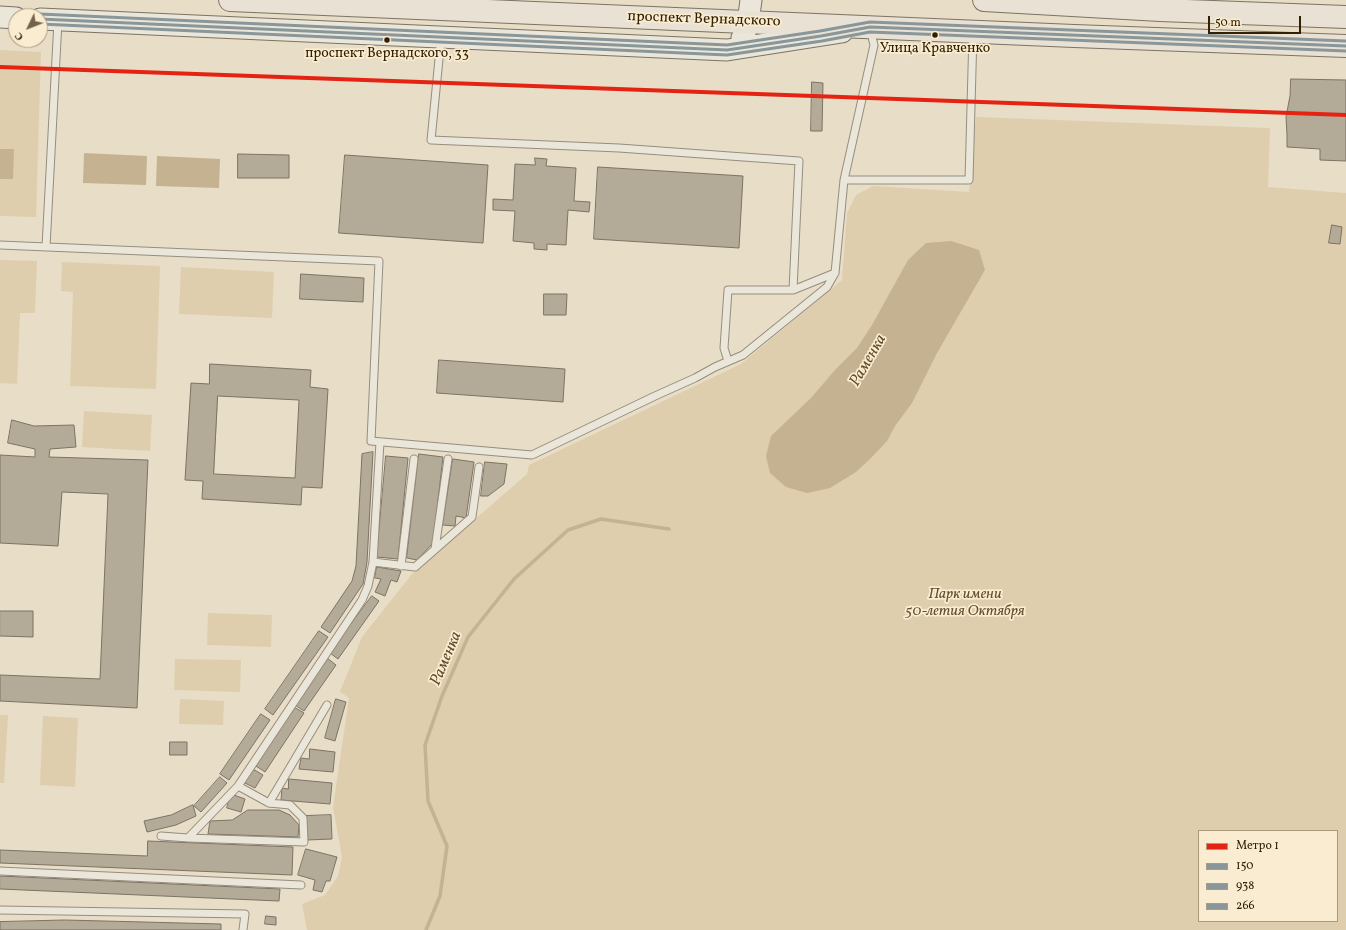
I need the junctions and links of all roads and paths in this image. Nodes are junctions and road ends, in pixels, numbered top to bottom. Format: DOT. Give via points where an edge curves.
graph roads {
  1 [pos="230,0"];
  2 [pos="751,0"];
  3 [pos="984,0"];
  4 [pos="1064,2"];
  5 [pos="1346,17"];
  6 [pos="49,20"];
  7 [pos="748,22"];
  8 [pos="870,27"];
  9 [pos="973,31"];
  10 [pos="441,37"];
  11 [pos="1346,46"];
  12 [pos="727,50"];
  13 [pos="844,180"];
  14 [pos="0,245"];
  15 [pos="46,247"];
  16 [pos="835,273"];
  17 [pos="793,290"];
  18 [pos="728,361"];
  19 [pos="380,442"];
  20 [pos="414,459"];
  21 [pos="448,459"];
  22 [pos="479,467"];
  23 [pos="435,549"];
  24 [pos="372,562"];
  25 [pos="401,566"];
  26 [pos="327,705"];
  27 [pos="238,786"];
  28 [pos="269,803"];
  29 [pos="161,836"];
  30 [pos="188,838"];
  31 [pos="0,870"];
  32 [pos="301,885"];
  33 [pos="0,910"];
  34 [pos="244,930"];
  1 -- 7 [label="main road, проспект Вернадского"];
  2 -- 7 [label="street"];
  3 -- 4 [label="main road"];
  4 -- 5 [label="main road"];
  6 -- 10 [label="street"];
  6 -- 15 [label="lane"];
  7 -- 8 [label="main road, проспект Вернадского"];
  7 -- 12 [label="street" via="745,34"];
  8 -- 9 [label="main road, проспект Вернадского"];
  8 -- 12 [label="street"];
  8 -- 13 [label="lane" via="874,45"];
  9 -- 11 [label="main road, проспект Вернадского"];
  9 -- 13 [label="lane" via="969,180"];
  10 -- 12 [label="street"];
  10 -- 17 [label="lane" via="431,140 619,148 799,161"];
  13 -- 16 [label="lane"];
  14 -- 15 [label="lane"];
  15 -- 19 [label="lane" via="379,261 371,441"];
  16 -- 17 [label="lane"];
  16 -- 18 [label="lane" via="827,286 810,301 743,355"];
  17 -- 18 [label="lane" via="728,290 724,348"];
  18 -- 19 [label="lane" via="532,455"];
  19 -- 24 [label="lane"];
  20 -- 25 [label="lane"];
  21 -- 23 [label="lane"];
  22 -- 23 [label="lane" via="472,517"];
  23 -- 25 [label="lane" via="415,567"];
  24 -- 25 [label="lane"];
  24 -- 27 [label="lane" via="368,586 362,600"];
  26 -- 28 [label="lane"];
  27 -- 28 [label="lane"];
  27 -- 30 [label="lane"];
  28 -- 30 [label="lane" via="290,805 303,818 304,842"];
  29 -- 30 [label="lane"];
  31 -- 32 [label="lane"];
  33 -- 34 [label="lane" via="245,914"];
}
